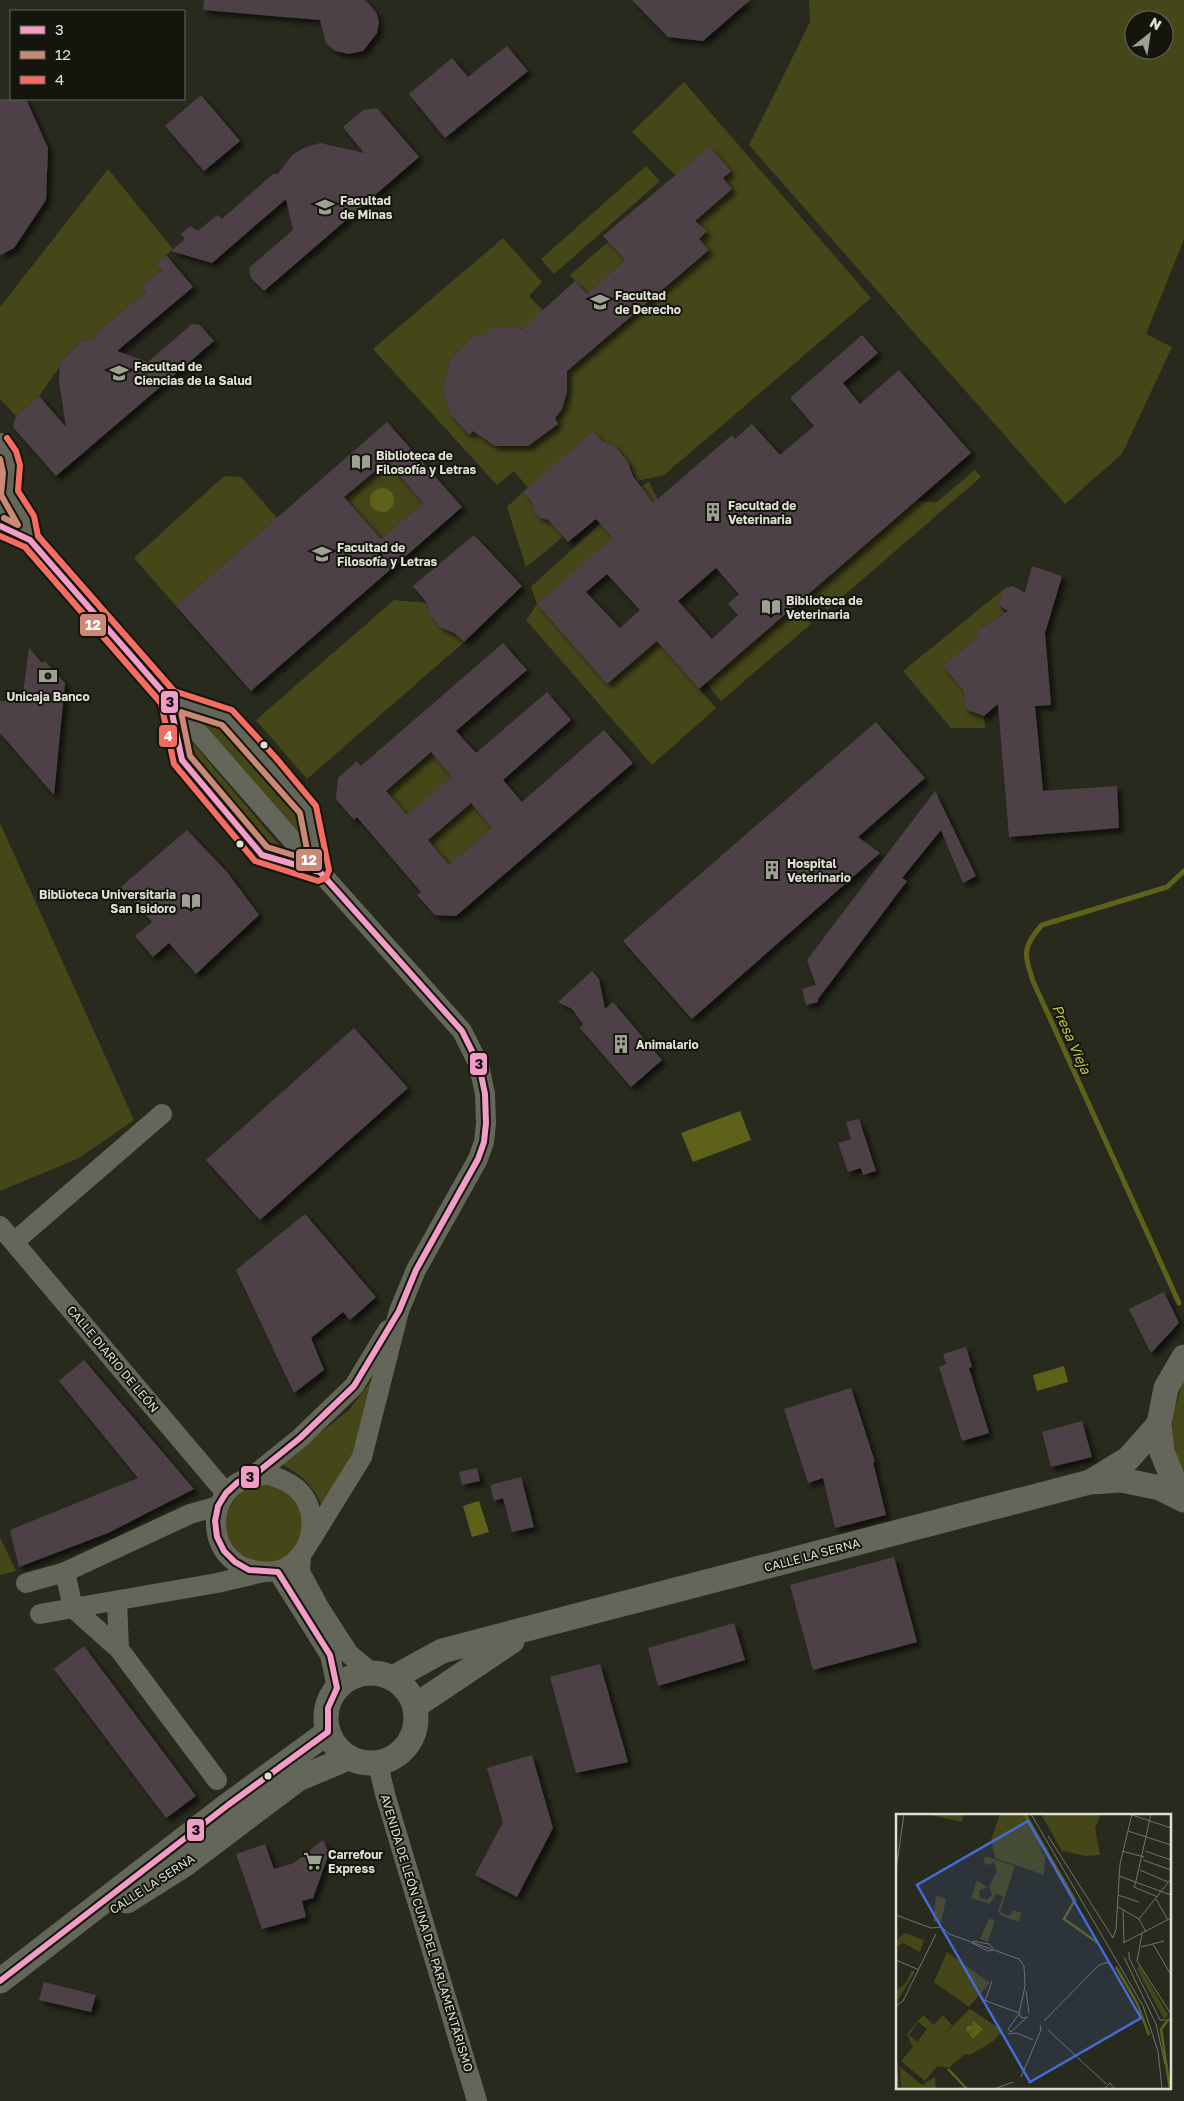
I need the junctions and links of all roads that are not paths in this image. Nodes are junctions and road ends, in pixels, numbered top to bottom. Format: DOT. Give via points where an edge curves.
graph roads {
  1 [pos="0,443"];
  2 [pos="5,500"];
  3 [pos="0,526"];
  4 [pos="30,540"];
  5 [pos="169,699"];
  6 [pos="320,872"];
  7 [pos="162,1114"];
  8 [pos="0,1226"];
  9 [pos="14,1242"];
  10 [pos="399,1311"];
  11 [pos="1184,1357"];
  12 [pos="1159,1424"];
  13 [pos="253,1476"];
  14 [pos="1090,1482"];
  15 [pos="1184,1495"];
  16 [pos="222,1499"];
  17 [pos="1184,1500"];
  18 [pos="304,1551"];
  19 [pos="65,1572"];
  20 [pos="271,1572"];
  21 [pos="26,1583"];
  22 [pos="117,1601"];
  23 [pos="73,1608"];
  24 [pos="40,1614"];
  25 [pos="533,1628"];
  26 [pos="118,1649"];
  27 [pos="382,1676"];
  28 [pos="337,1688"];
  29 [pos="415,1706"];
  30 [pos="328,1732"];
  31 [pos="348,1758"];
  32 [pos="378,1764"];
  33 [pos="216,1780"];
  34 [pos="29,1960"];
  35 [pos="0,1981"];
  36 [pos="477,2101"];
  1 -- 2 [label="street" via="12,464 13,479"];
  2 -- 4 [label="street" via="26,518"];
  3 -- 4 [label="street"];
  4 -- 5 [label="street"];
  5 -- 6 [label="street"];
  5 -- 6 [label="street" via="182,760 262,855"];
  5 -- 6 [label="street" via="227,717 269,764 308,809"];
  6 -- 10 [label="street" via="462,1031 479,1065 485,1094 484,1142 478,1159 416,1270"];
  7 -- 9 [label="street"];
  8 -- 9 [label="street, CALLE DIARIO DE LEÓN"];
  9 -- 16 [label="street, CALLE DIARIO DE LEÓN"];
  10 -- 13 [label="street" via="354,1386 300,1438"];
  10 -- 18 [label="street" via="362,1457"];
  11 -- 12 [label="street" via="1166,1388"];
  12 -- 14 [label="street, CALLE LA SERNA" via="1128,1459"];
  12 -- 15 [label="street" via="1162,1452 1173,1479"];
  13 -- 16 [label="street" via="238,1482"];
  13 -- 18 [label="street" via="269,1475 284,1479 307,1501 312,1531"];
  14 -- 17 [label="street, CALLE LA SERNA" via="1122,1480 1160,1488"];
  14 -- 25 [label="street, CALLE LA SERNA"];
  16 -- 19 [label="street"];
  16 -- 20 [label="street" via="215,1522 217,1537 224,1551 249,1570"];
  18 -- 20 [label="street" via="291,1566"];
  18 -- 27 [label="street" via="300,1572 320,1610 349,1654"];
  19 -- 21 [label="street"];
  19 -- 23 [label="street"];
  20 -- 22 [label="street"];
  20 -- 28 [label="street" via="330,1655"];
  22 -- 23 [label="street"];
  22 -- 26 [label="street"];
  23 -- 24 [label="street"];
  23 -- 26 [label="street"];
  25 -- 27 [label="street, CALLE LA SERNA" via="442,1651"];
  25 -- 29 [label="street, CALLE LA SERNA"];
  26 -- 33 [label="street"];
  27 -- 28 [label="street, CALLE LA SERNA" via="359,1675"];
  27 -- 29 [label="street" via="404,1687"];
  28 -- 30 [label="street" via="327,1709"];
  29 -- 32 [label="street" via="414,1736 393,1759"];
  30 -- 31 [label="street" via="339,1751"];
  30 -- 34 [label="street, CALLE LA SERNA" via="228,1805"];
  31 -- 32 [label="street"];
  31 -- 34 [label="street, CALLE LA SERNA" via="298,1779 184,1865"];
  32 -- 36 [label="street, AVENIDA DE LEÓN CUNA DEL PARLAMENTARISMO"];
  34 -- 35 [label="street, CALLE LA SERNA"];
}
